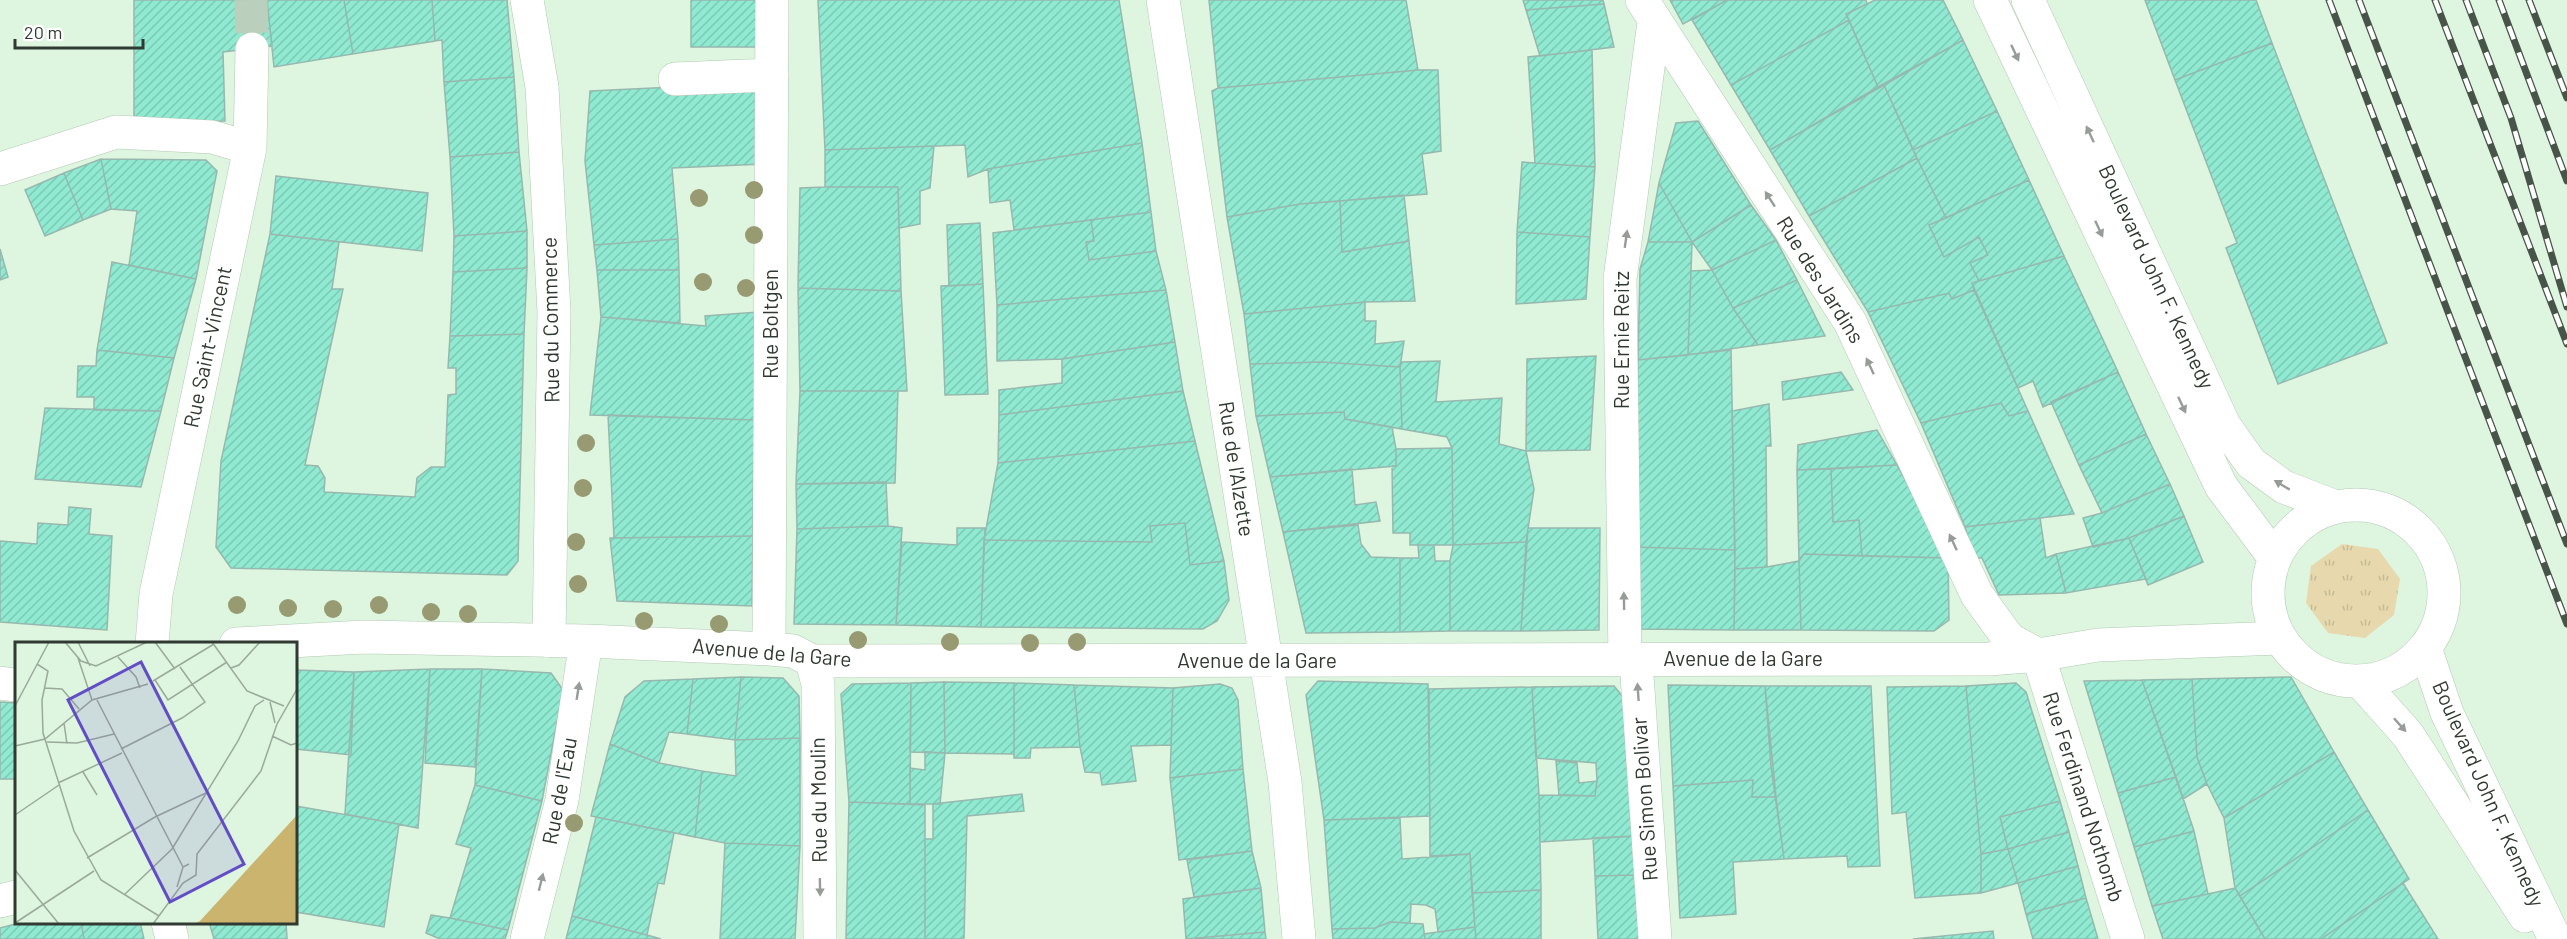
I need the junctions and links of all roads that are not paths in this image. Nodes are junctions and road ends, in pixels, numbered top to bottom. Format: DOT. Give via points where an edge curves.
graph roads {
  1 [pos="527,0"];
  2 [pos="772,0"];
  3 [pos="1162,0"];
  4 [pos="1990,0"];
  5 [pos="2028,0"];
  6 [pos="1648,11"];
  7 [pos="252,48"];
  8 [pos="772,75"];
  9 [pos="675,80"];
  10 [pos="250,148"];
  11 [pos="0,169"];
  12 [pos="2336,507"];
  13 [pos="2274,557"];
  14 [pos="2279,638"];
  15 [pos="549,641"];
  16 [pos="152,642"];
  17 [pos="279,642"];
  18 [pos="586,642"];
  19 [pos="2425,648"];
  20 [pos="769,649"];
  21 [pos="2038,655"];
  22 [pos="1630,660"];
  23 [pos="812,661"];
  24 [pos="1266,662"];
  25 [pos="2361,682"];
  26 [pos="0,683"];
  27 [pos="15,684"];
  28 [pos="15,897"];
  29 [pos="0,901"];
  30 [pos="168,924"];
  31 [pos="172,939"];
  32 [pos="527,939"];
  33 [pos="820,939"];
  34 [pos="1299,939"];
  35 [pos="1655,939"];
  36 [pos="2128,939"];
  37 [pos="2540,939"];
  38 [pos="2555,939"];
  1 -- 15 [label="street, Rue du Commerce" via="542,87 554,312"];
  2 -- 8 [label="street, Rue Boltgen"];
  3 -- 24 [label="street, Rue de l'Alzette"];
  4 -- 13 [label="street, Boulevard John F. Kennedy, one-way" via="2221,486"];
  12 -- 5 [label="street, Boulevard John F. Kennedy, one-way" via="2284,487 2251,463 2224,424"];
  21 -- 6 [label="street, Rue des Jardins, one-way" via="2008,639 1977,596 1850,322"];
  22 -- 6 [label="street, Rue Ernie Reitz, one-way" via="1620,279"];
  7 -- 10 [label="street, Rue Saint-Vincent"];
  8 -- 9 [label="street"];
  8 -- 20 [label="street, Rue Boltgen"];
  10 -- 11 [label="street" via="212,137 116,132"];
  10 -- 16 [label="street, Rue Saint-Vincent" via="156,594"];
  12 -- 13 [label="street" via="2311,517 2289,534"];
  12 -- 19 [label="street" via="2363,504 2390,511 2414,526 2431,546 2442,571 2444,598 2439,624"];
  13 -- 14 [label="street" via="2268,584 2269,612"];
  14 -- 21 [label="street, Avenue de la Gare" via="2098,645"];
  14 -- 25 [label="street" via="2294,657 2313,671 2336,680"];
  15 -- 17 [label="street, Avenue de la Gare" via="364,638"];
  15 -- 18 [label="street, Avenue de la Gare"];
  18 -- 20 [label="street, Avenue de la Gare"];
  32 -- 18 [label="street, Rue de l'Eau, one-way" via="562,800"];
  19 -- 25 [label="street" via="2385,677"];
  19 -- 38 [label="street, Boulevard John F. Kennedy" via="2447,713"];
  20 -- 23 [label="street, Avenue de la Gare" via="793,651"];
  21 -- 22 [label="street, Avenue de la Gare" via="1977,659"];
  21 -- 36 [label="street, Rue Ferdinand Nothomb"];
  22 -- 24 [label="street, Avenue de la Gare"];
  35 -- 22 [label="street, Rue Simon Bolivar, one-way"];
  23 -- 24 [label="street, Avenue de la Gare"];
  23 -- 33 [label="street, Rue du Moulin, one-way" via="818,684"];
  24 -- 34 [label="street, Rue de l'Alzette" via="1285,782"];
  25 -- 37 [label="street, Boulevard John F. Kennedy, one-way" via="2408,735"];
  26 -- 27 [label="street"];
  28 -- 29 [label="street"];
  30 -- 31 [label="street"];
}
